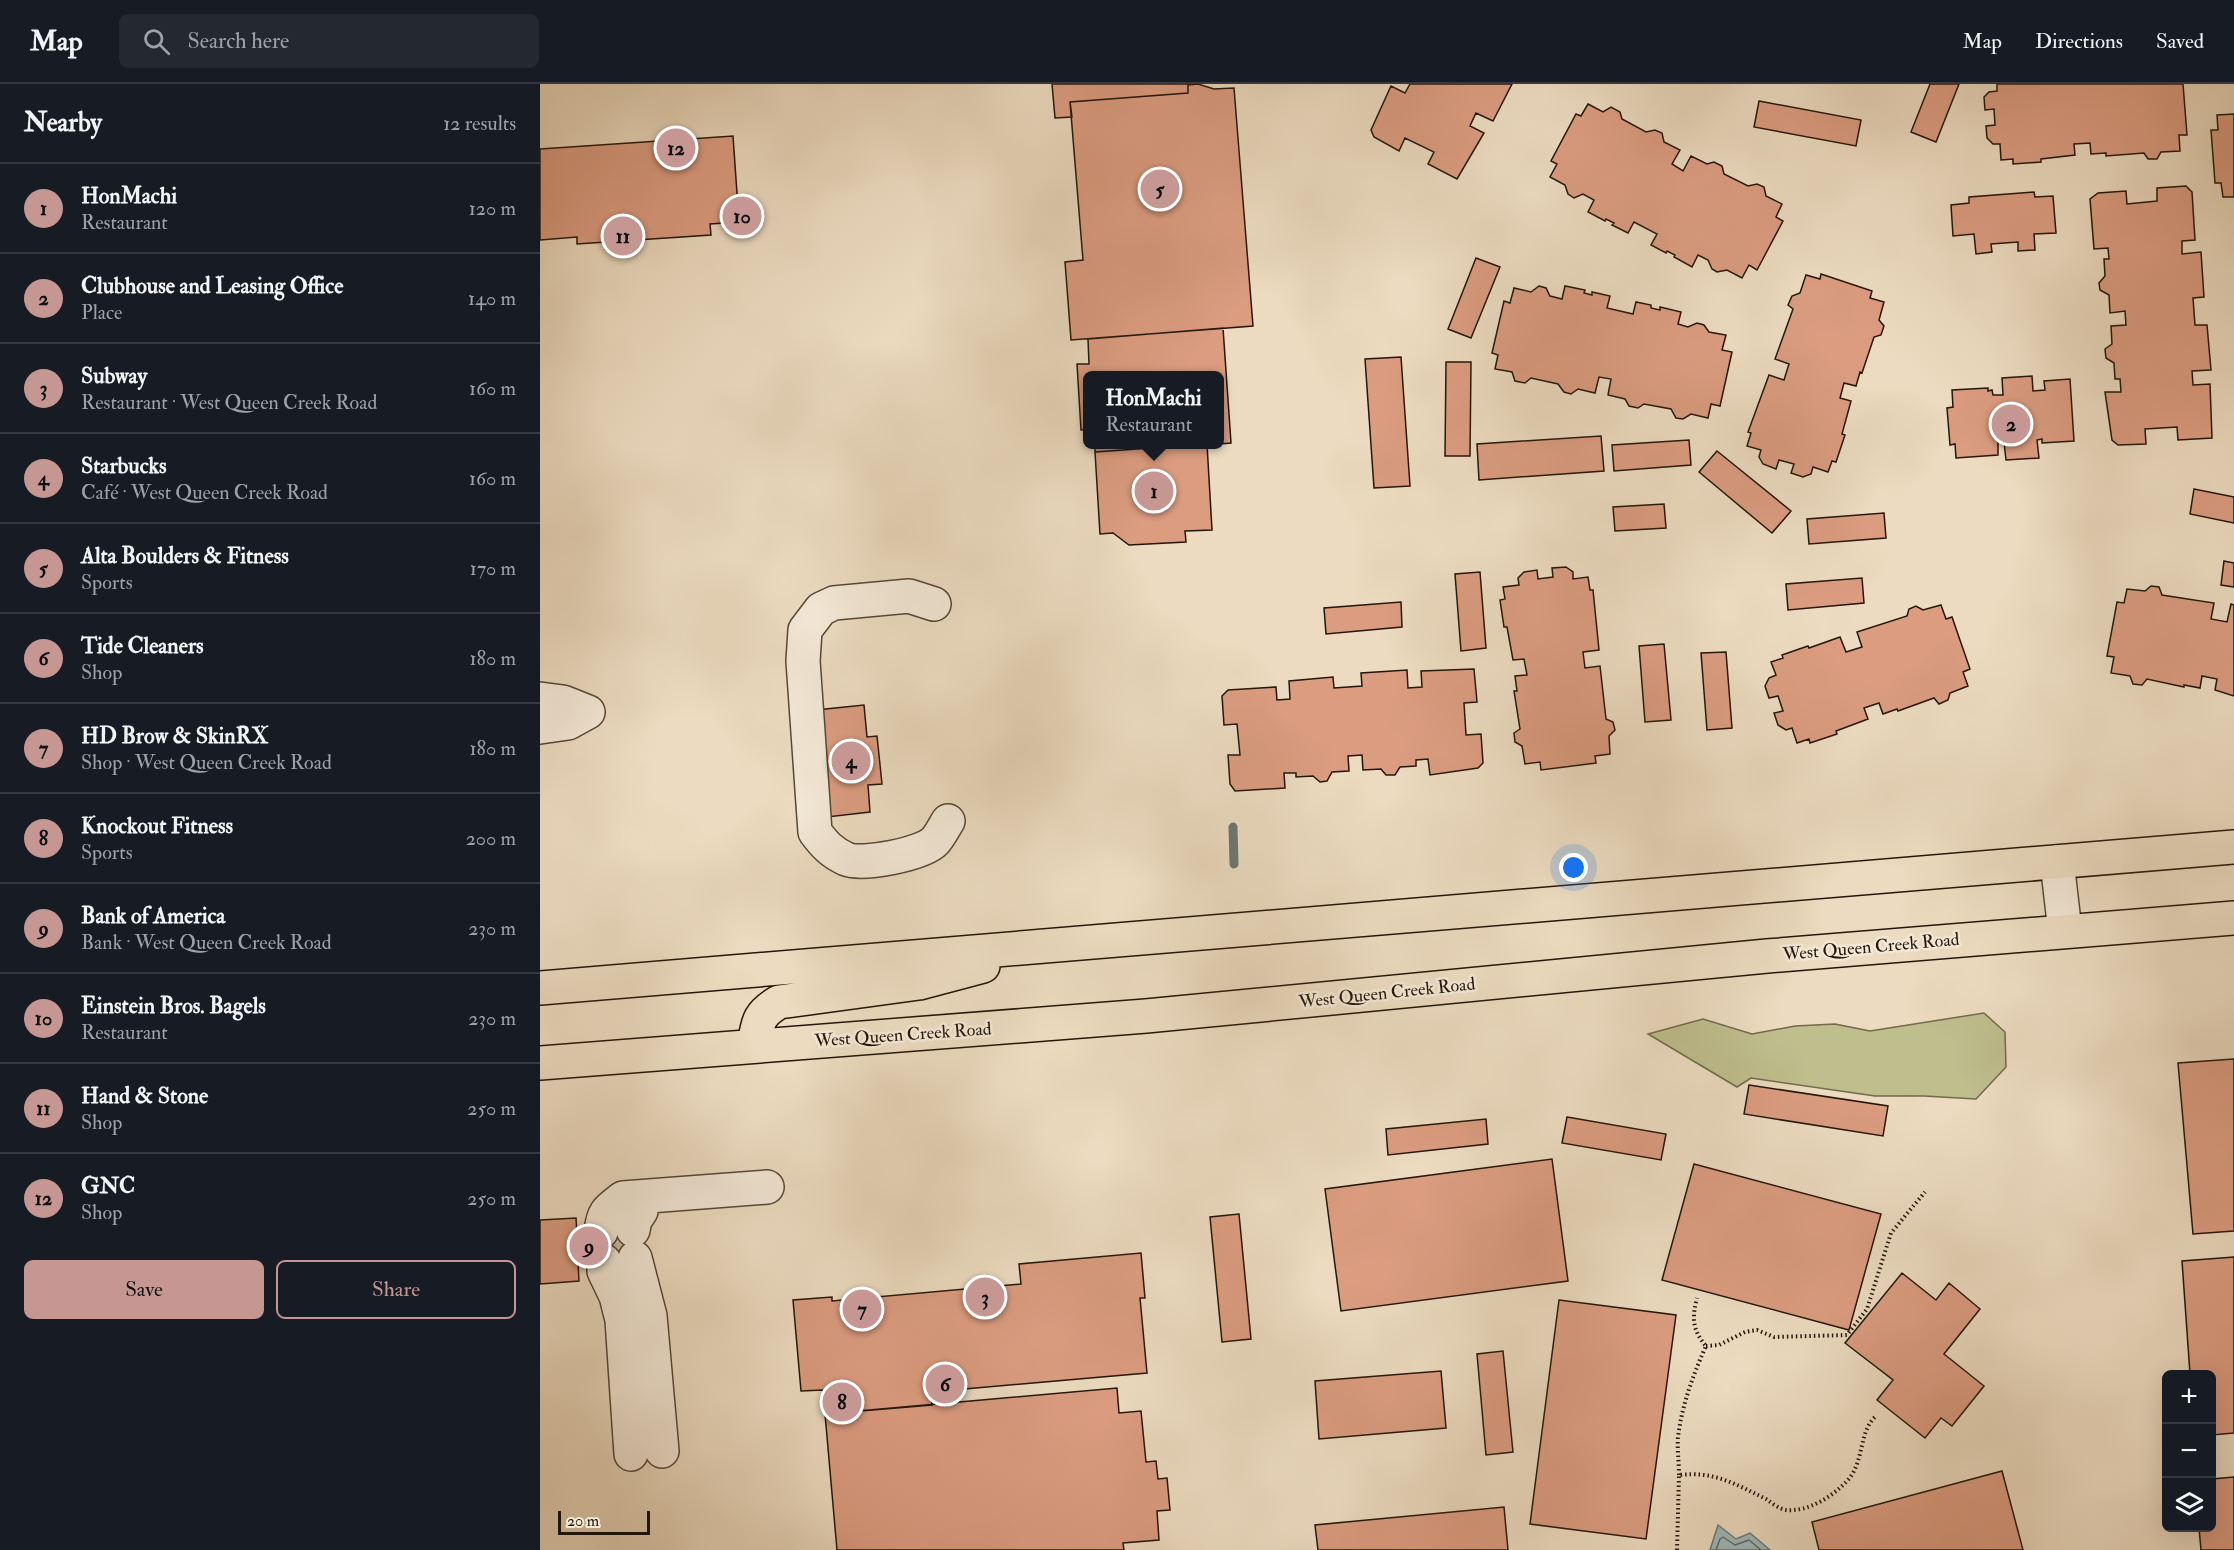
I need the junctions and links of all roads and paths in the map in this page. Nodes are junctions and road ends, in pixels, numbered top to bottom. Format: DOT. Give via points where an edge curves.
graph roads {
  1 [pos="934,604"];
  2 [pos="540,699"];
  3 [pos="588,712"];
  4 [pos="540,714"];
  5 [pos="540,727"];
  6 [pos="948,821"];
  7 [pos="2234,848"];
  8 [pos="2057,862"];
  9 [pos="2234,918"];
  10 [pos="2066,931"];
  11 [pos="1060,945"];
  12 [pos="540,988"];
  13 [pos="753,1046"];
  14 [pos="540,1063"];
  15 [pos="1925,1192"];
  16 [pos="622,1240"];
  17 [pos="1697,1298"];
  18 [pos="1706,1346"];
  19 [pos="1876,1416"];
  20 [pos="647,1453"];
  21 [pos="1679,1475"];
  22 [pos="1677,1550"];
  1 -- 6 [label="lane" via="909,596 834,603 821,609 805,630 803,661 815,832 827,849 849,860 900,855 935,842"];
  2 -- 3 [label="lane" via="563,702"];
  3 -- 4 [label="lane"];
  3 -- 5 [label="lane" via="568,723"];
  7 -- 8 [label="main road"];
  8 -- 10 [label="lane"];
  8 -- 11 [label="main road"];
  9 -- 10 [label="main road, West Queen Creek Road"];
  10 -- 13 [label="main road, West Queen Creek Road" via="1146,1016"];
  11 -- 12 [label="main road"];
  11 -- 13 [label="main road" via="919,983 779,1002 765,1010"];
  13 -- 14 [label="main road, West Queen Creek Road"];
  15 -- 18 [label="path" via="1891,1233 1867,1309 1847,1335 1774,1337 1757,1330"];
  16 -- 16 [label="lane" via="602,1216 623,1198 767,1194"];
  16 -- 20 [label="lane" via="604,1271 622,1320"];
  17 -- 18 [label="path" via="1693,1323"];
  18 -- 21 [label="path" via="1684,1403 1678,1439"];
  19 -- 21 [label="path" via="1867,1430 1857,1467 1846,1482 1829,1496 1799,1509 1784,1510 1722,1477"];
  21 -- 22 [label="path"];
}
